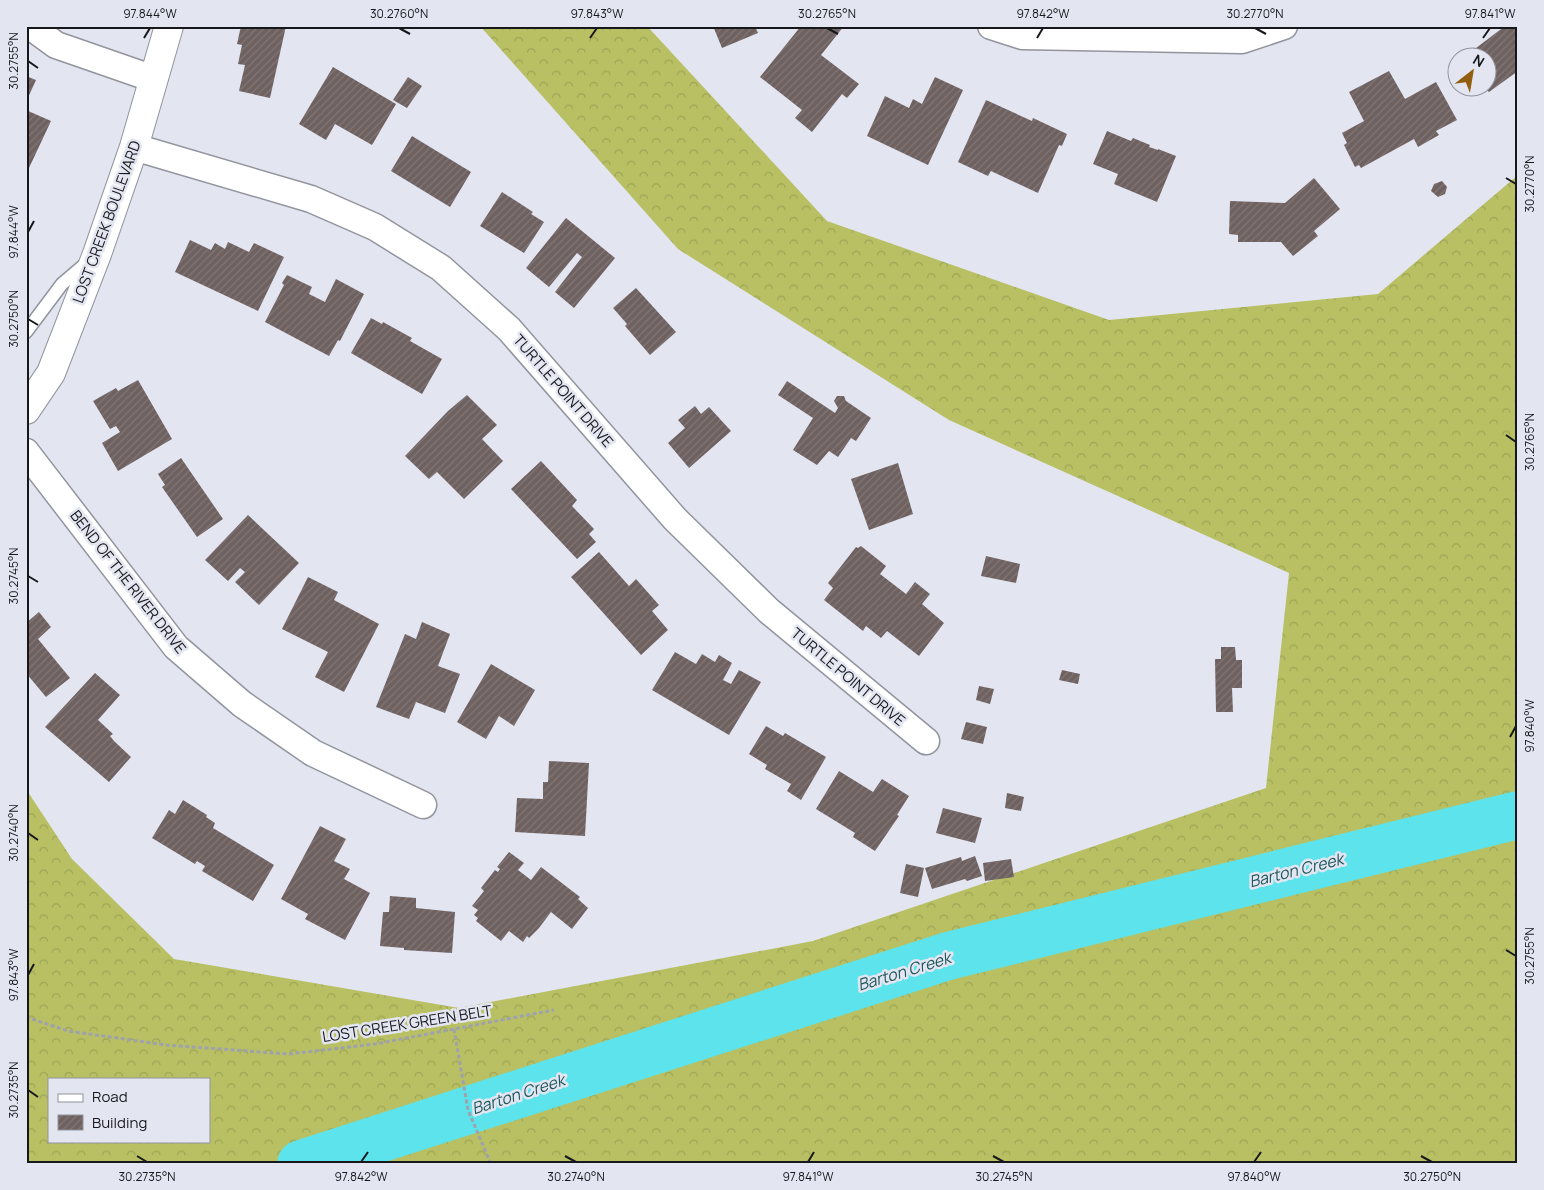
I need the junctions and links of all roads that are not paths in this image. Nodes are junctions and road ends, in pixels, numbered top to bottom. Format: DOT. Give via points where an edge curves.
graph roads {
  1 [pos="30,26"];
  2 [pos="169,26"];
  3 [pos="990,26"];
  4 [pos="1284,26"];
  5 [pos="154,79"];
  6 [pos="134,147"];
  7 [pos="97,254"];
  8 [pos="26,332"];
  9 [pos="26,410"];
  10 [pos="26,452"];
  11 [pos="926,741"];
  12 [pos="423,805"];
  1 -- 5 [label="street" via="56,44"];
  2 -- 5 [label="street, LOST CREEK BOULEVARD"];
  3 -- 4 [label="street" via="1022,36 1242,40"];
  5 -- 6 [label="street, LOST CREEK BOULEVARD"];
  6 -- 7 [label="street, LOST CREEK BOULEVARD"];
  6 -- 11 [label="street, TURTLE POINT DRIVE" via="311,199 375,227 441,268 509,329 674,519 768,611"];
  7 -- 8 [label="lane" via="62,284"];
  7 -- 9 [label="street, LOST CREEK BOULEVARD" via="51,373"];
  10 -- 12 [label="street, BEND OF THE RIVER DRIVE" via="176,647 242,704 313,753"];
}
